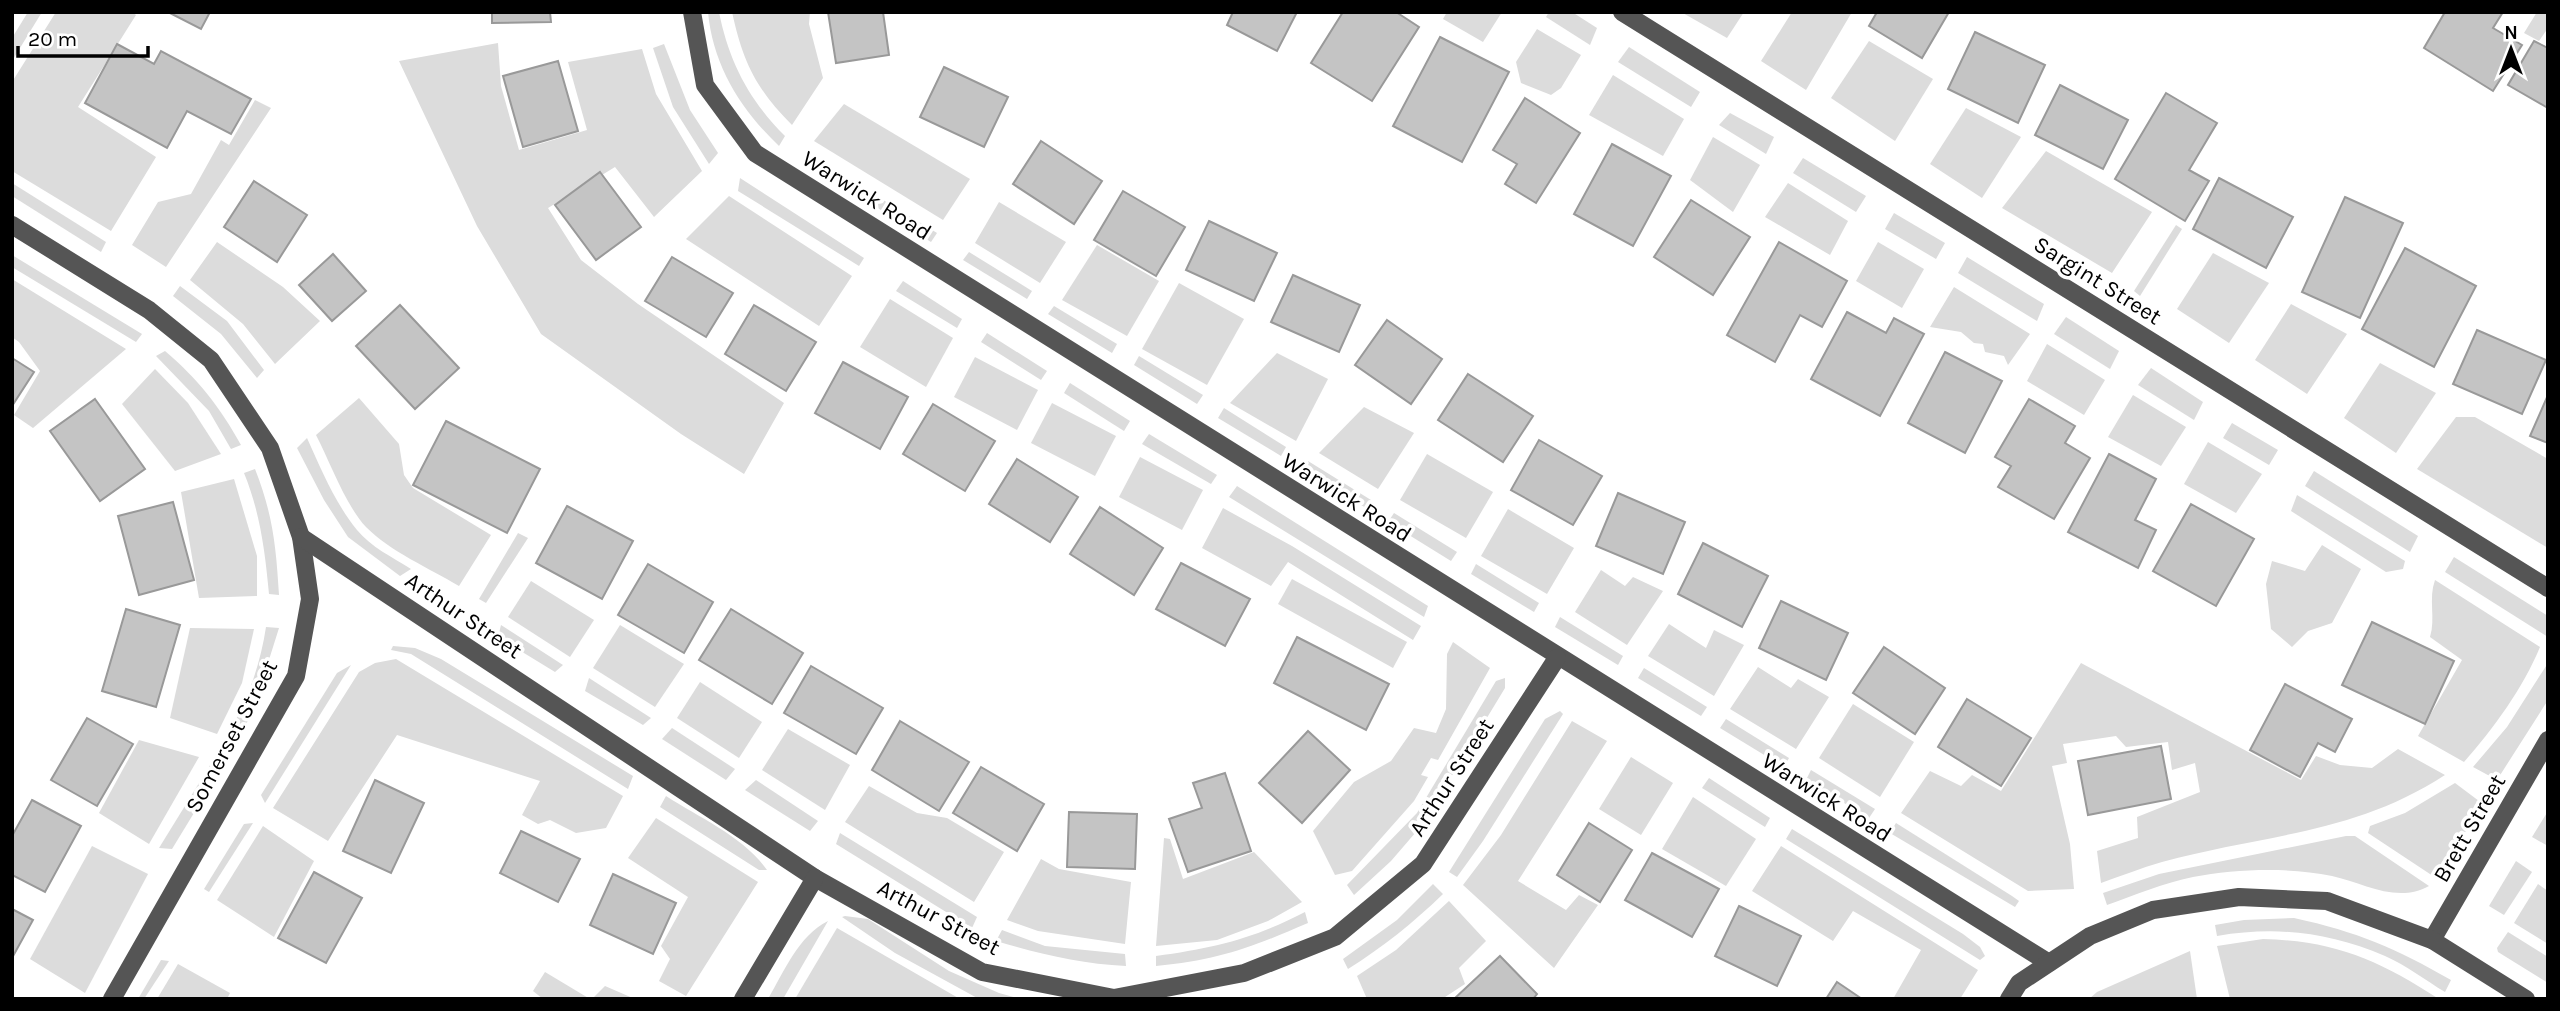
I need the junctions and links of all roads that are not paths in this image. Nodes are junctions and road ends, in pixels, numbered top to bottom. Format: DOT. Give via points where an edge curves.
graph roads {
  1 [pos="692,12"];
  2 [pos="1622,12"];
  3 [pos="12,225"];
  4 [pos="301,537"];
  5 [pos="2548,588"];
  6 [pos="1557,658"];
  7 [pos="2548,740"];
  8 [pos="815,878"];
  9 [pos="2432,940"];
  10 [pos="2049,963"];
  11 [pos="112,999"];
  12 [pos="743,999"];
  13 [pos="2009,999"];
  14 [pos="2526,999"];
  1 -- 6 [label="street, Warwick Road" via="705,85 755,153"];
  2 -- 5 [label="street, Sargint Street"];
  3 -- 4 [label="street, Somerset Street" via="149,310 211,360 270,448"];
  4 -- 8 [label="street, Arthur Street"];
  4 -- 11 [label="street, Somerset Street" via="310,599 296,676"];
  6 -- 8 [label="street, Arthur Street" via="1423,864 1335,937 1244,973 1114,998 982,972"];
  6 -- 10 [label="street, Warwick Road"];
  7 -- 9 [label="street, Brett Street"];
  8 -- 12 [label="street"];
  9 -- 10 [label="street" via="2327,901 2239,897 2153,910 2090,936"];
  9 -- 14 [label="street"];
  10 -- 13 [label="street" via="2019,983"];
}
